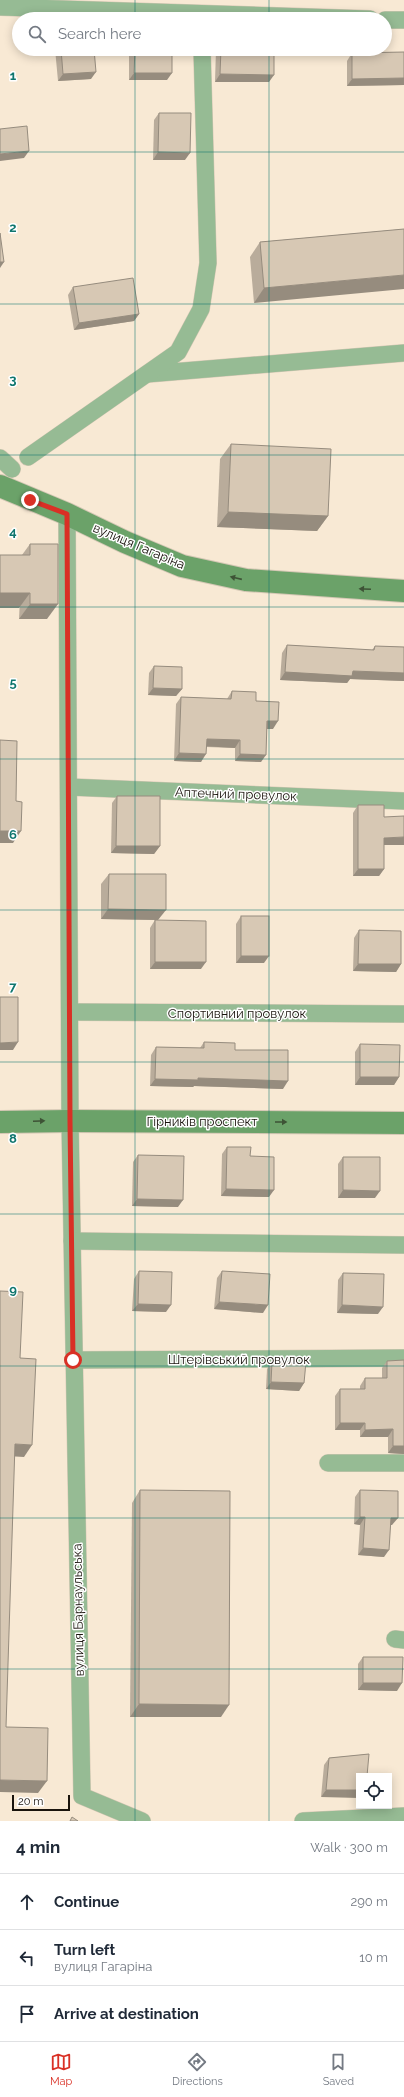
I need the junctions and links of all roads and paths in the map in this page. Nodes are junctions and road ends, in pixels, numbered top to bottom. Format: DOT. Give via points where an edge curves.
graph roads {
  1 [pos="0,7"];
  2 [pos="112,12"];
  3 [pos="392,20"];
  4 [pos="404,20"];
  5 [pos="202,56"];
  6 [pos="404,353"];
  7 [pos="146,374"];
  8 [pos="28,457"];
  9 [pos="0,486"];
  10 [pos="67,514"];
  11 [pos="404,591"];
  12 [pos="69,787"];
  13 [pos="404,801"];
  14 [pos="70,1012"];
  15 [pos="404,1014"];
  16 [pos="70,1121"];
  17 [pos="0,1122"];
  18 [pos="404,1123"];
  19 [pos="72,1241"];
  20 [pos="404,1245"];
  21 [pos="404,1358"];
  22 [pos="73,1360"];
  23 [pos="328,1463"];
  24 [pos="404,1463"];
  25 [pos="404,1816"];
  26 [pos="142,1821"];
  27 [pos="303,1821"];
  1 -- 2 [label="street"];
  3 -- 4 [label="street"];
  5 -- 7 [label="street" via="208,263 201,309 178,352"];
  6 -- 7 [label="street"];
  7 -- 8 [label="street"];
  9 -- 10 [label="main road, вулиця Гагаріна"];
  11 -- 10 [label="main road, вулиця Гагаріна, one-way" via="246,580 182,566"];
  10 -- 12 [label="street"];
  12 -- 13 [label="street, Аптечний провулок"];
  12 -- 14 [label="street"];
  14 -- 15 [label="street, Спортивний провулок"];
  14 -- 16 [label="street"];
  17 -- 16 [label="main road, Гірників проспект, one-way"];
  16 -- 18 [label="main road, Гірників проспект, one-way"];
  16 -- 19 [label="street"];
  19 -- 20 [label="street"];
  19 -- 22 [label="street"];
  21 -- 22 [label="street, Штерівський провулок"];
  22 -- 26 [label="street, вулиця Барнаульська" via="82,1796"];
  23 -- 24 [label="street"];
  25 -- 27 [label="street"];
}
